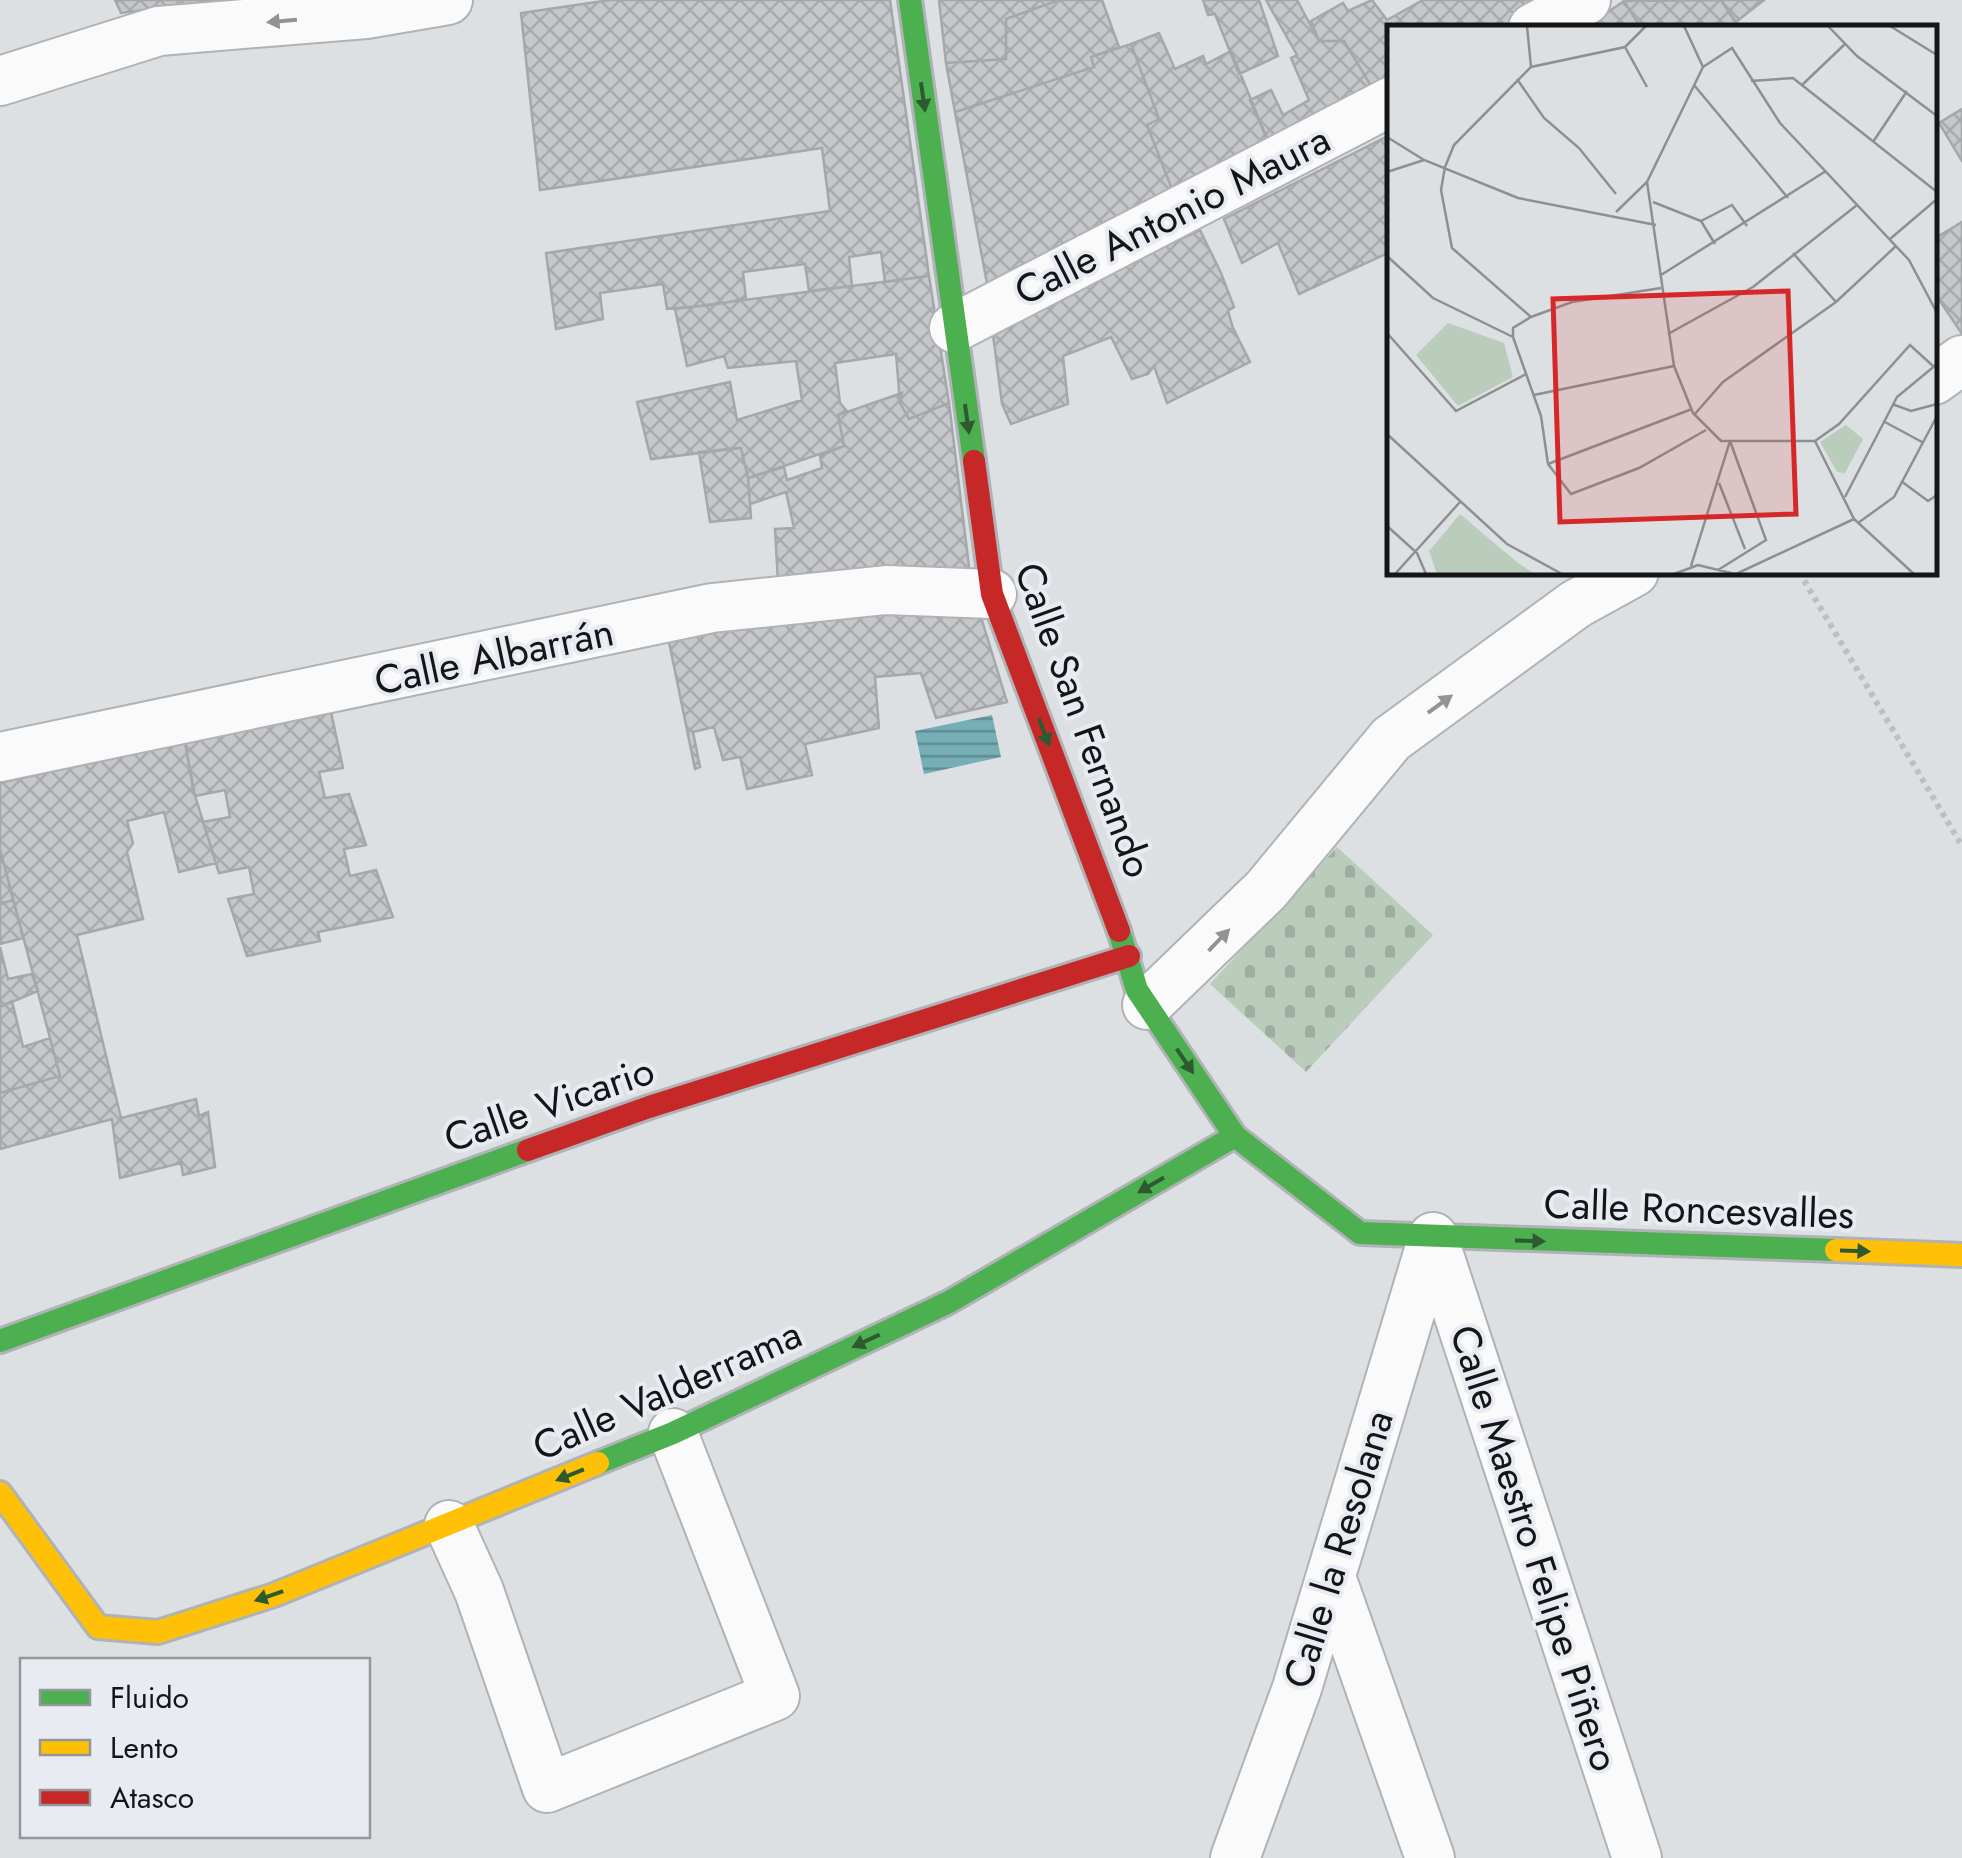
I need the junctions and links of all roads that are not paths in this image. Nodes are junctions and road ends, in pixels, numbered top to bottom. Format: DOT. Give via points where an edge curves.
graph roads {
  1 [pos="448,0"];
  2 [pos="910,0"];
  3 [pos="1586,0"];
  4 [pos="1538,25"];
  5 [pos="0,81"];
  6 [pos="1387,104"];
  7 [pos="954,328"];
  8 [pos="1962,360"];
  9 [pos="1937,378"];
  10 [pos="1629,575"];
  11 [pos="992,594"];
  12 [pos="0,757"];
  13 [pos="1129,956"];
  14 [pos="1147,1005"];
  15 [pos="1235,1136"];
  16 [pos="1433,1237"];
  17 [pos="1962,1255"];
  18 [pos="0,1341"];
  19 [pos="673,1433"];
  20 [pos="0,1493"];
  21 [pos="449,1525"];
  22 [pos="1331,1577"];
  23 [pos="1235,1858"];
  24 [pos="1430,1858"];
  25 [pos="1637,1858"];
  1 -- 5 [label="street, one-way" via="366,14 159,31"];
  2 -- 7 [label="street, Calle San Fernando, one-way"];
  3 -- 4 [label="street"];
  6 -- 7 [label="street, Calle Antonio Maura"];
  7 -- 11 [label="street, Calle San Fernando, one-way"];
  8 -- 9 [label="street"];
  14 -- 10 [label="street, one-way" via="1266,890 1392,739 1576,604"];
  11 -- 12 [label="street, Calle Albarrán" via="886,590 712,608"];
  11 -- 13 [label="street, Calle San Fernando, one-way"];
  13 -- 14 [label="street, Calle San Fernando" via="1136,990"];
  13 -- 18 [label="street, Calle Vicario" via="650,1107"];
  14 -- 15 [label="street, Calle San Fernando, one-way"];
  15 -- 16 [label="street, Calle Roncesvalles" via="1360,1233"];
  15 -- 19 [label="street, Calle Valderrama, one-way" via="949,1302"];
  16 -- 17 [label="street, Calle Roncesvalles, one-way"];
  16 -- 22 [label="street, Calle la Resolana"];
  16 -- 25 [label="street, Calle Maestro Felipe Piñero"];
  19 -- 21 [label="street, Calle Valderrama, one-way"];
  19 -- 21 [label="street" via="776,1696 548,1788"];
  21 -- 20 [label="street, Calle Valderrama, one-way" via="274,1595 158,1632 98,1628"];
  22 -- 23 [label="street, Calle la Resolana"];
  22 -- 24 [label="street"];
}
